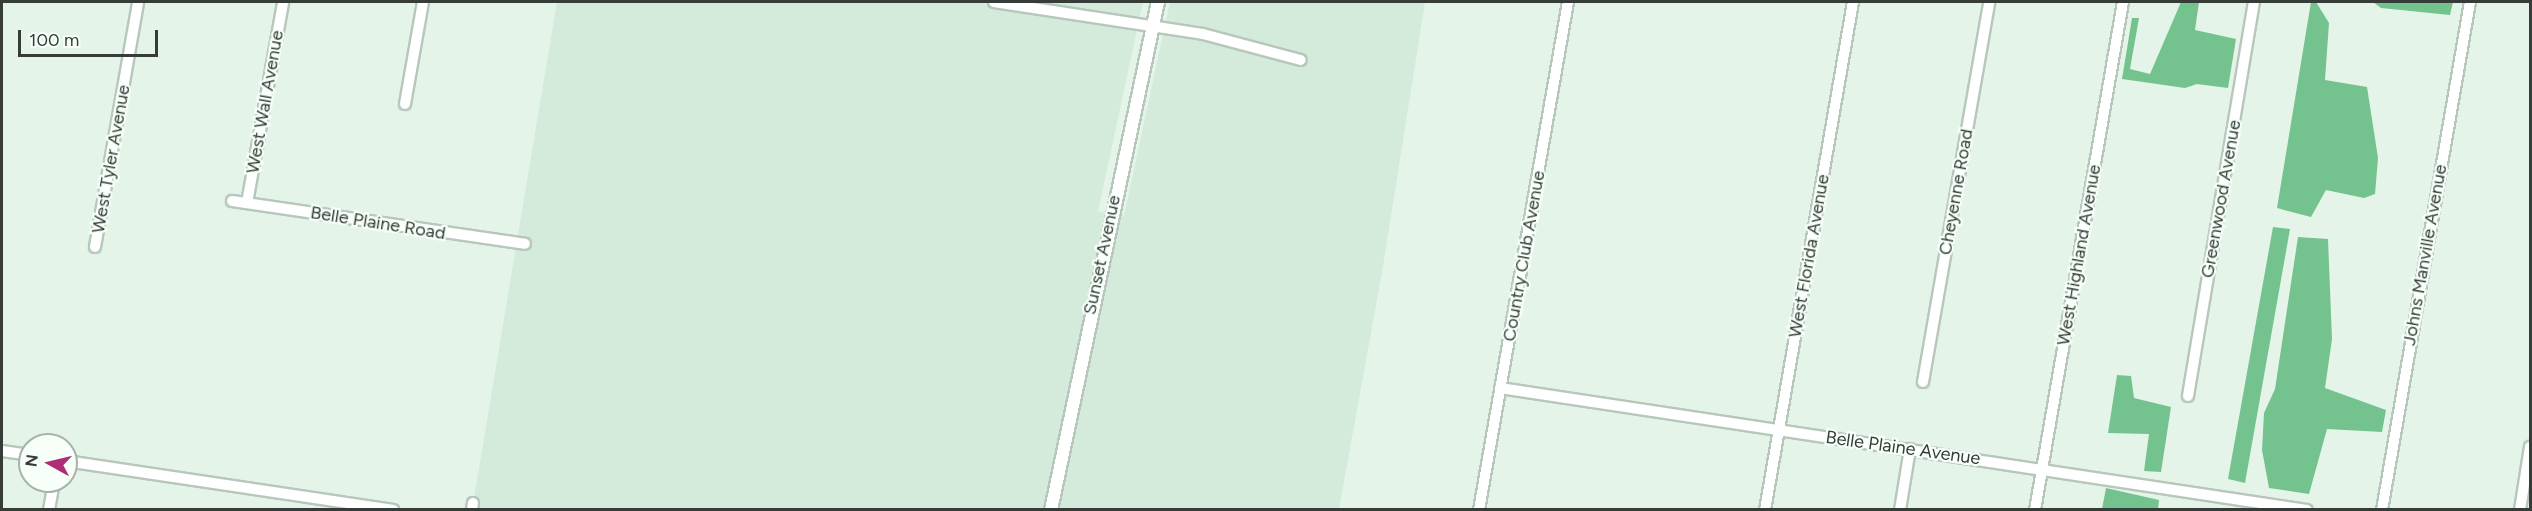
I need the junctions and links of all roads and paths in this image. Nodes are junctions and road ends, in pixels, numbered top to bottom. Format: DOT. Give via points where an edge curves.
graph roads {
  1 [pos="138,2"];
  2 [pos="283,2"];
  3 [pos="423,2"];
  4 [pos="994,2"];
  5 [pos="1158,2"];
  6 [pos="1568,2"];
  7 [pos="1853,2"];
  8 [pos="1989,2"];
  9 [pos="2123,2"];
  10 [pos="2254,2"];
  11 [pos="2470,2"];
  12 [pos="1153,26"];
  13 [pos="1301,60"];
  14 [pos="405,104"];
  15 [pos="232,201"];
  16 [pos="247,203"];
  17 [pos="525,244"];
  18 [pos="95,247"];
  19 [pos="1923,382"];
  20 [pos="1500,388"];
  21 [pos="2188,396"];
  22 [pos="1779,430"];
  23 [pos="2530,447"];
  24 [pos="1910,450"];
  25 [pos="2,451"];
  26 [pos="18,453"];
  27 [pos="78,462"];
  28 [pos="2042,469"];
  29 [pos="52,493"];
  30 [pos="2248,505"];
  31 [pos="336,506"];
  32 [pos="49,510"];
  33 [pos="393,510"];
  34 [pos="1051,510"];
  35 [pos="1479,510"];
  36 [pos="1765,510"];
  37 [pos="1900,510"];
  38 [pos="2035,510"];
  39 [pos="2307,510"];
  40 [pos="2382,510"];
  41 [pos="2520,510"];
  1 -- 18 [label="street, West Tyler Avenue"];
  2 -- 16 [label="street, West Wall Avenue"];
  3 -- 14 [label="street"];
  4 -- 12 [label="street"];
  5 -- 12 [label="street, Sunset Avenue"];
  6 -- 20 [label="street, Country Club Avenue"];
  7 -- 22 [label="street, West Florida Avenue"];
  8 -- 19 [label="street, Cheyenne Road"];
  9 -- 28 [label="street, West Highland Avenue"];
  10 -- 21 [label="street, Greenwood Avenue"];
  11 -- 40 [label="street, Johns Manville Avenue"];
  12 -- 13 [label="street" via="1241,42"];
  12 -- 34 [label="street, Sunset Avenue" via="1095,283"];
  15 -- 16 [label="street, Belle Plaine Road"];
  16 -- 17 [label="street, Belle Plaine Road"];
  20 -- 22 [label="street, Belle Plaine Avenue"];
  20 -- 35 [label="street, Country Club Avenue"];
  22 -- 24 [label="street, Belle Plaine Avenue"];
  22 -- 36 [label="street, West Florida Avenue"];
  23 -- 41 [label="street"];
  24 -- 28 [label="street, Belle Plaine Avenue"];
  24 -- 37 [label="street"];
  25 -- 26 [label="street"];
  27 -- 31 [label="street"];
  28 -- 30 [label="street, Belle Plaine Avenue"];
  28 -- 38 [label="street, West Highland Avenue"];
  29 -- 32 [label="street"];
  30 -- 39 [label="street, Belle Plaine Avenue"];
  31 -- 33 [label="street"];
}
